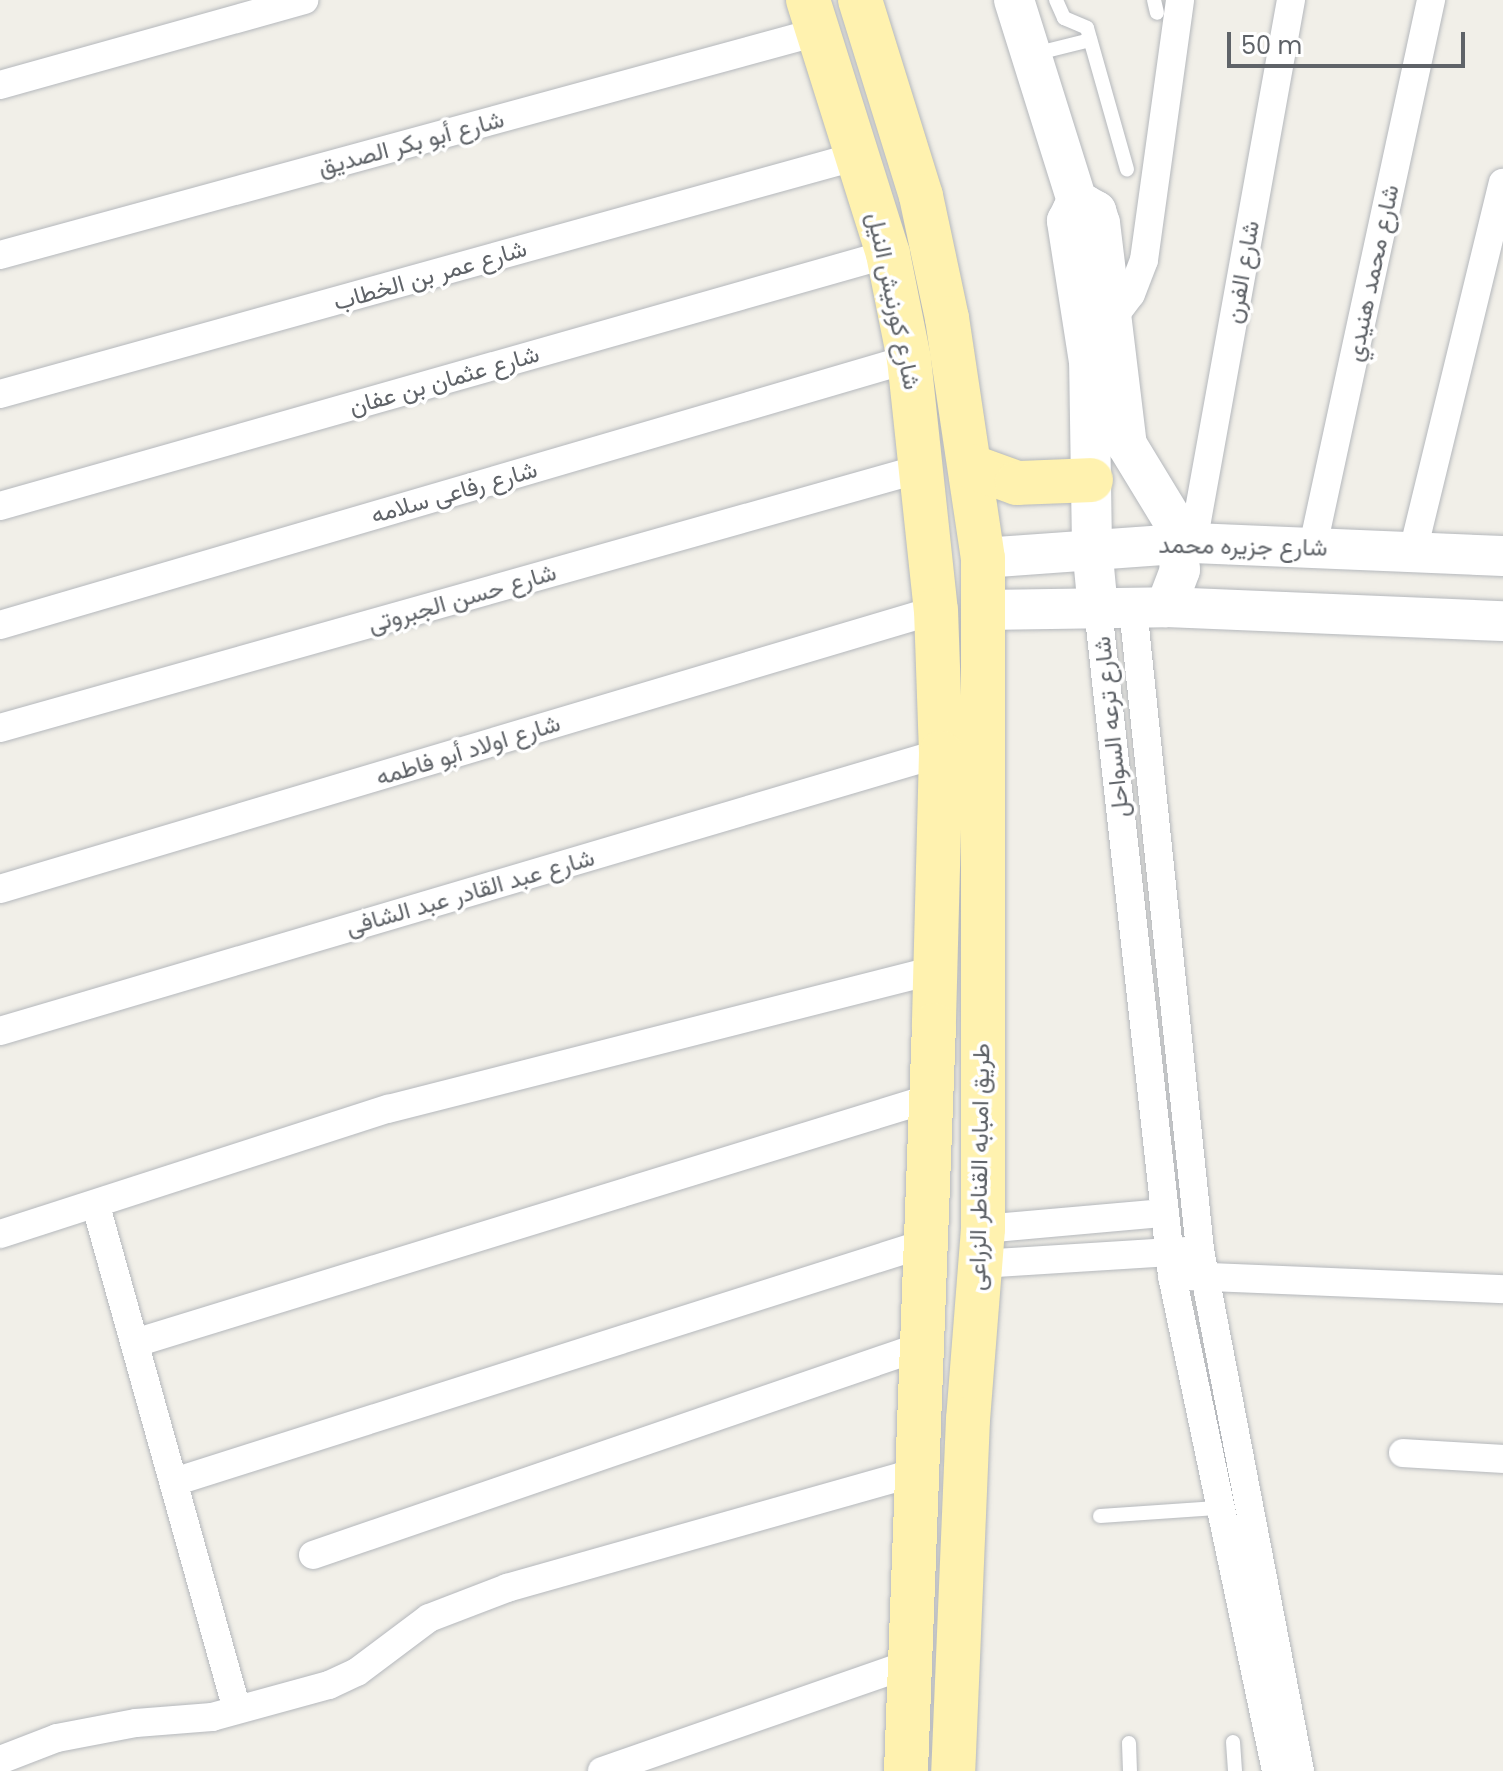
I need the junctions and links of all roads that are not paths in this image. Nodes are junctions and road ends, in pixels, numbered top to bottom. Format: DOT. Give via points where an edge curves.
graph roads {
  1 [pos="304,0"];
  2 [pos="860,0"];
  3 [pos="1014,0"];
  4 [pos="1056,0"];
  5 [pos="1291,0"];
  6 [pos="1431,0"];
  7 [pos="1164,4"];
  8 [pos="815,15"];
  9 [pos="1090,40"];
  10 [pos="1034,54"];
  11 [pos="0,85"];
  12 [pos="861,155"];
  13 [pos="1127,169"];
  14 [pos="1503,183"];
  15 [pos="1079,207"];
  16 [pos="888,254"];
  17 [pos="0,255"];
  18 [pos="1112,319"];
  19 [pos="909,359"];
  20 [pos="0,394"];
  21 [pos="970,466"];
  22 [pos="923,468"];
  23 [pos="1091,480"];
  24 [pos="0,506"];
  25 [pos="1186,544"];
  26 [pos="1313,546"];
  27 [pos="1092,547"];
  28 [pos="1413,551"];
  29 [pos="1503,556"];
  30 [pos="983,558"];
  31 [pos="1132,608"];
  32 [pos="936,610"];
  33 [pos="985,610"];
  34 [pos="1503,621"];
  35 [pos="0,625"];
  36 [pos="0,728"];
  37 [pos="941,753"];
  38 [pos="0,889"];
  39 [pos="935,970"];
  40 [pos="934,1025"];
  41 [pos="981,1026"];
  42 [pos="0,1031"];
  43 [pos="931,1098"];
  44 [pos="96,1206"];
  45 [pos="1164,1213"];
  46 [pos="0,1234"];
  47 [pos="926,1243"];
  48 [pos="982,1247"];
  49 [pos="1202,1263"];
  50 [pos="1171,1264"];
  51 [pos="1503,1289"];
  52 [pos="135,1343"];
  53 [pos="922,1346"];
  54 [pos="1403,1453"];
  55 [pos="1503,1459"];
  56 [pos="917,1472"];
  57 [pos="174,1482"];
  58 [pos="1217,1508"];
  59 [pos="1100,1516"];
  60 [pos="313,1555"];
  61 [pos="909,1664"];
  62 [pos="237,1710"];
  63 [pos="1233,1742"];
  64 [pos="1129,1743"];
  65 [pos="0,1760"];
  66 [pos="602,1771"];
  67 [pos="906,1771"];
  68 [pos="953,1771"];
  69 [pos="1130,1771"];
  70 [pos="1235,1771"];
  71 [pos="1276,1771"];
  72 [pos="1300,1771"];
  1 -- 11 [label="street"];
  2 -- 21 [label="main road, شارع كورنيش النيل" via="921,196"];
  3 -- 10 [label="main road, شارع ترعه السواحل"];
  4 -- 9 [label="lane" via="1064,18 1083,24"];
  5 -- 25 [label="street, شارع الفرن"];
  6 -- 26 [label="street, شارع محمد هنيدي"];
  7 -- 18 [label="street" via="1144,260 1131,294"];
  8 -- 12 [label="main road, شارع كورنيش النيل"];
  8 -- 17 [label="street, شارع أبو بكر الصديق"];
  9 -- 10 [label="lane"];
  9 -- 13 [label="lane"];
  10 -- 15 [label="main road, شارع ترعه السواحل"];
  12 -- 16 [label="main road, شارع كورنيش النيل"];
  12 -- 20 [label="street, شارع عمر بن الخطاب"];
  14 -- 28 [label="street"];
  15 -- 18 [label="main road, شارع ترعه السواحل" via="1091,207 1099,217"];
  15 -- 23 [label="main road, شارع ترعه السواحل" via="1067,221 1085,317"];
  16 -- 19 [label="main road, شارع كورنيش النيل"];
  16 -- 24 [label="street, شارع عثمان بن عفان"];
  18 -- 25 [label="main road, شارع ترعه السواحل" via="1127,445 1168,505"];
  19 -- 22 [label="main road, شارع كورنيش النيل"];
  19 -- 35 [label="street, شارع رفاعى سلامه"];
  21 -- 23 [label="main road" via="1017,483"];
  21 -- 30 [label="main road, شارع كورنيش النيل"];
  22 -- 32 [label="main road, شارع كورنيش النيل"];
  22 -- 36 [label="street, شارع حسن الجبروتى"];
  23 -- 27 [label="main road, شارع ترعه السواحل"];
  25 -- 26 [label="main road, شارع جزيره محمد"];
  25 -- 27 [label="main road, شارع جزيره محمد"];
  25 -- 31 [label="main road, شارع ترعه السواحل" via="1180,570"];
  26 -- 28 [label="main road, شارع جزيره محمد"];
  27 -- 30 [label="main road, شارع جزيره محمد"];
  27 -- 31 [label="main road, شارع ترعه السواحل"];
  28 -- 29 [label="main road, شارع جزيره محمد"];
  30 -- 33 [label="main road, شارع كورنيش النيل"];
  31 -- 33 [label="main road"];
  31 -- 34 [label="main road"];
  31 -- 45 [label="street, شارع ترعه السواحل"];
  31 -- 49 [label="street, شارع ترعه السواحل"];
  32 -- 37 [label="main road, طريق امبابه القناطر الزراعى"];
  32 -- 38 [label="street, شارع اولاد أبو فاطمه"];
  33 -- 41 [label="main road, طريق امبابه القناطر الزراعى"];
  37 -- 39 [label="main road, طريق امبابه القناطر الزراعى"];
  37 -- 42 [label="street, شارع عبد القادر عبد الشافى"];
  39 -- 40 [label="main road, طريق امبابه القناطر الزراعى"];
  39 -- 44 [label="street" via="388,1109"];
  40 -- 41 [label="main road"];
  40 -- 43 [label="main road, طريق امبابه القناطر الزراعى"];
  41 -- 48 [label="main road, طريق امبابه القناطر الزراعى"];
  43 -- 47 [label="main road, طريق امبابه القناطر الزراعى"];
  43 -- 52 [label="street"];
  44 -- 46 [label="street"];
  44 -- 52 [label="street"];
  45 -- 48 [label="street"];
  45 -- 50 [label="street, شارع ترعه السواحل"];
  47 -- 53 [label="main road, طريق امبابه القناطر الزراعى"];
  47 -- 57 [label="street"];
  48 -- 50 [label="street"];
  48 -- 68 [label="main road, طريق امبابه القناطر الزراعى"];
  49 -- 50 [label="street"];
  49 -- 51 [label="street"];
  49 -- 72 [label="street, شارع ترعه السواحل"];
  50 -- 58 [label="street, شارع ترعه السواحل"];
  52 -- 57 [label="street"];
  53 -- 56 [label="main road, طريق امبابه القناطر الزراعى"];
  53 -- 60 [label="street"];
  54 -- 55 [label="street"];
  56 -- 61 [label="main road, طريق امبابه القناطر الزراعى"];
  56 -- 62 [label="street" via="507,1588 429,1618 357,1672"];
  57 -- 62 [label="street"];
  58 -- 59 [label="lane"];
  58 -- 71 [label="street, شارع ترعه السواحل"];
  61 -- 66 [label="street"];
  61 -- 67 [label="main road, طريق امبابه القناطر الزراعى"];
  62 -- 65 [label="street" via="57,1738"];
  63 -- 70 [label="lane"];
  64 -- 69 [label="lane"];
}
